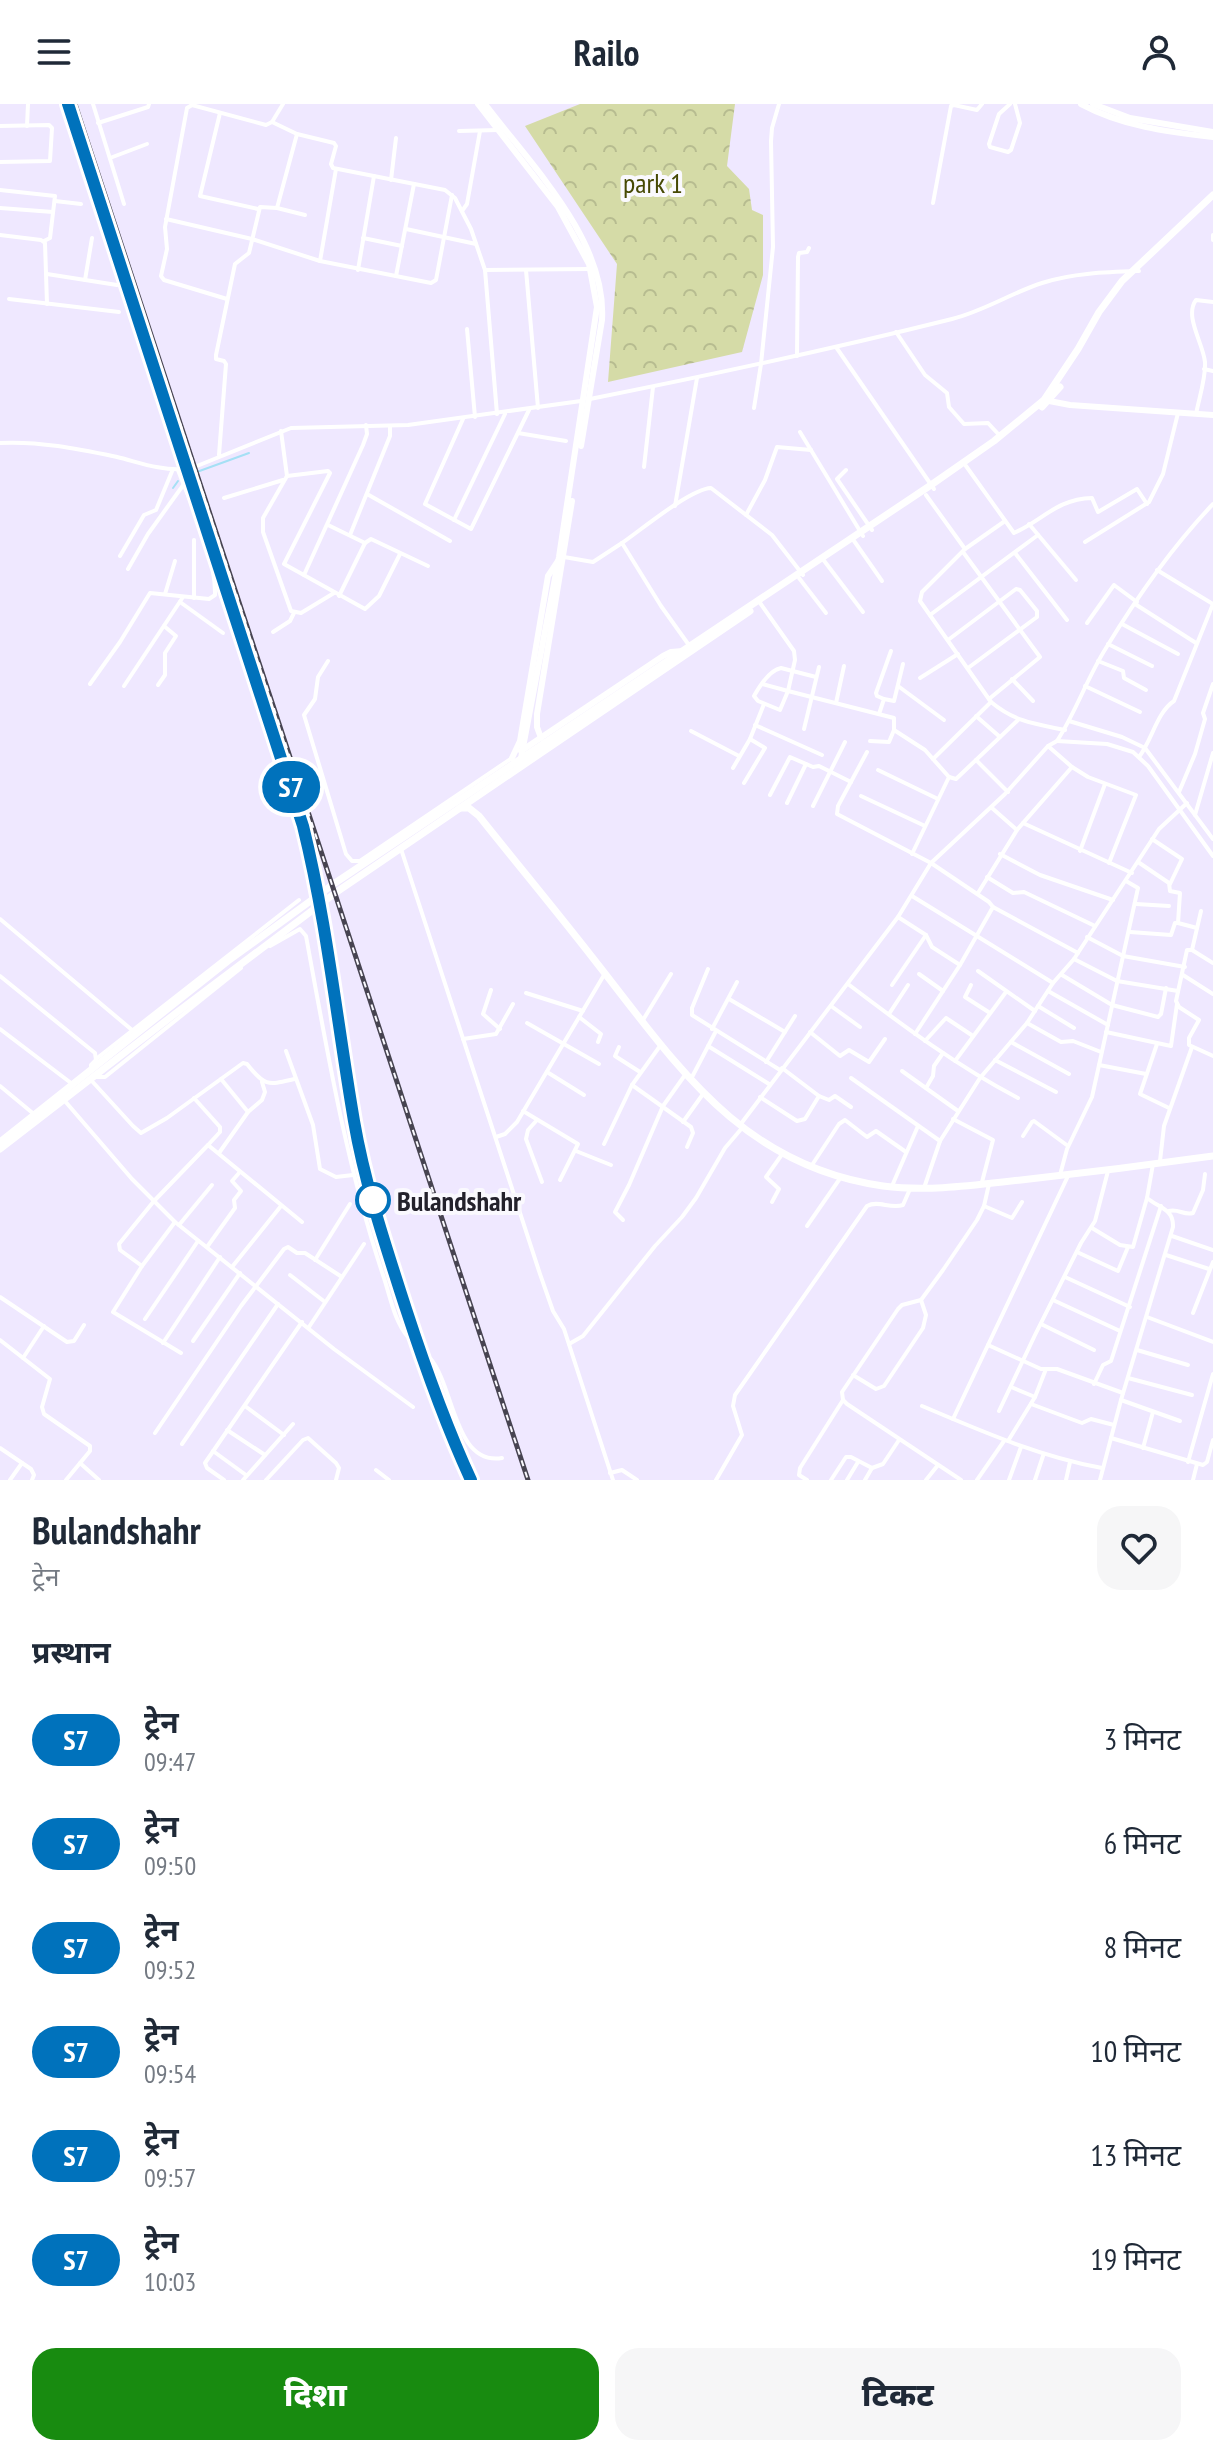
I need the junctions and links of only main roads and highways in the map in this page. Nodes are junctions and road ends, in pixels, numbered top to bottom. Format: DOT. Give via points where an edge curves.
graph roads {
  1 [pos="1213,195"];
  2 [pos="1213,201"];
  3 [pos="1135,271"];
  4 [pos="1047,400"];
  5 [pos="932,487"];
  6 [pos="871,528"];
  7 [pos="689,650"];
  8 [pos="460,808"];
  9 [pos="94,1071"];
  10 [pos="0,1142"];
  11 [pos="0,1149"];
  12 [pos="1213,1156"];
  1 -- 3 [label="main road"];
  2 -- 3 [label="main road"];
  3 -- 4 [label="main road"];
  4 -- 5 [label="main road"];
  4 -- 5 [label="main road"];
  5 -- 6 [label="main road"];
  5 -- 6 [label="main road"];
  6 -- 7 [label="main road"];
  7 -- 8 [label="main road"];
  7 -- 9 [label="main road" via="516,758 335,883 228,961"];
  8 -- 9 [label="main road"];
  8 -- 12 [label="main road" via="479,816 703,1094 741,1127 811,1167 892,1186 941,1189"];
  9 -- 10 [label="main road"];
  9 -- 11 [label="main road"];
}
